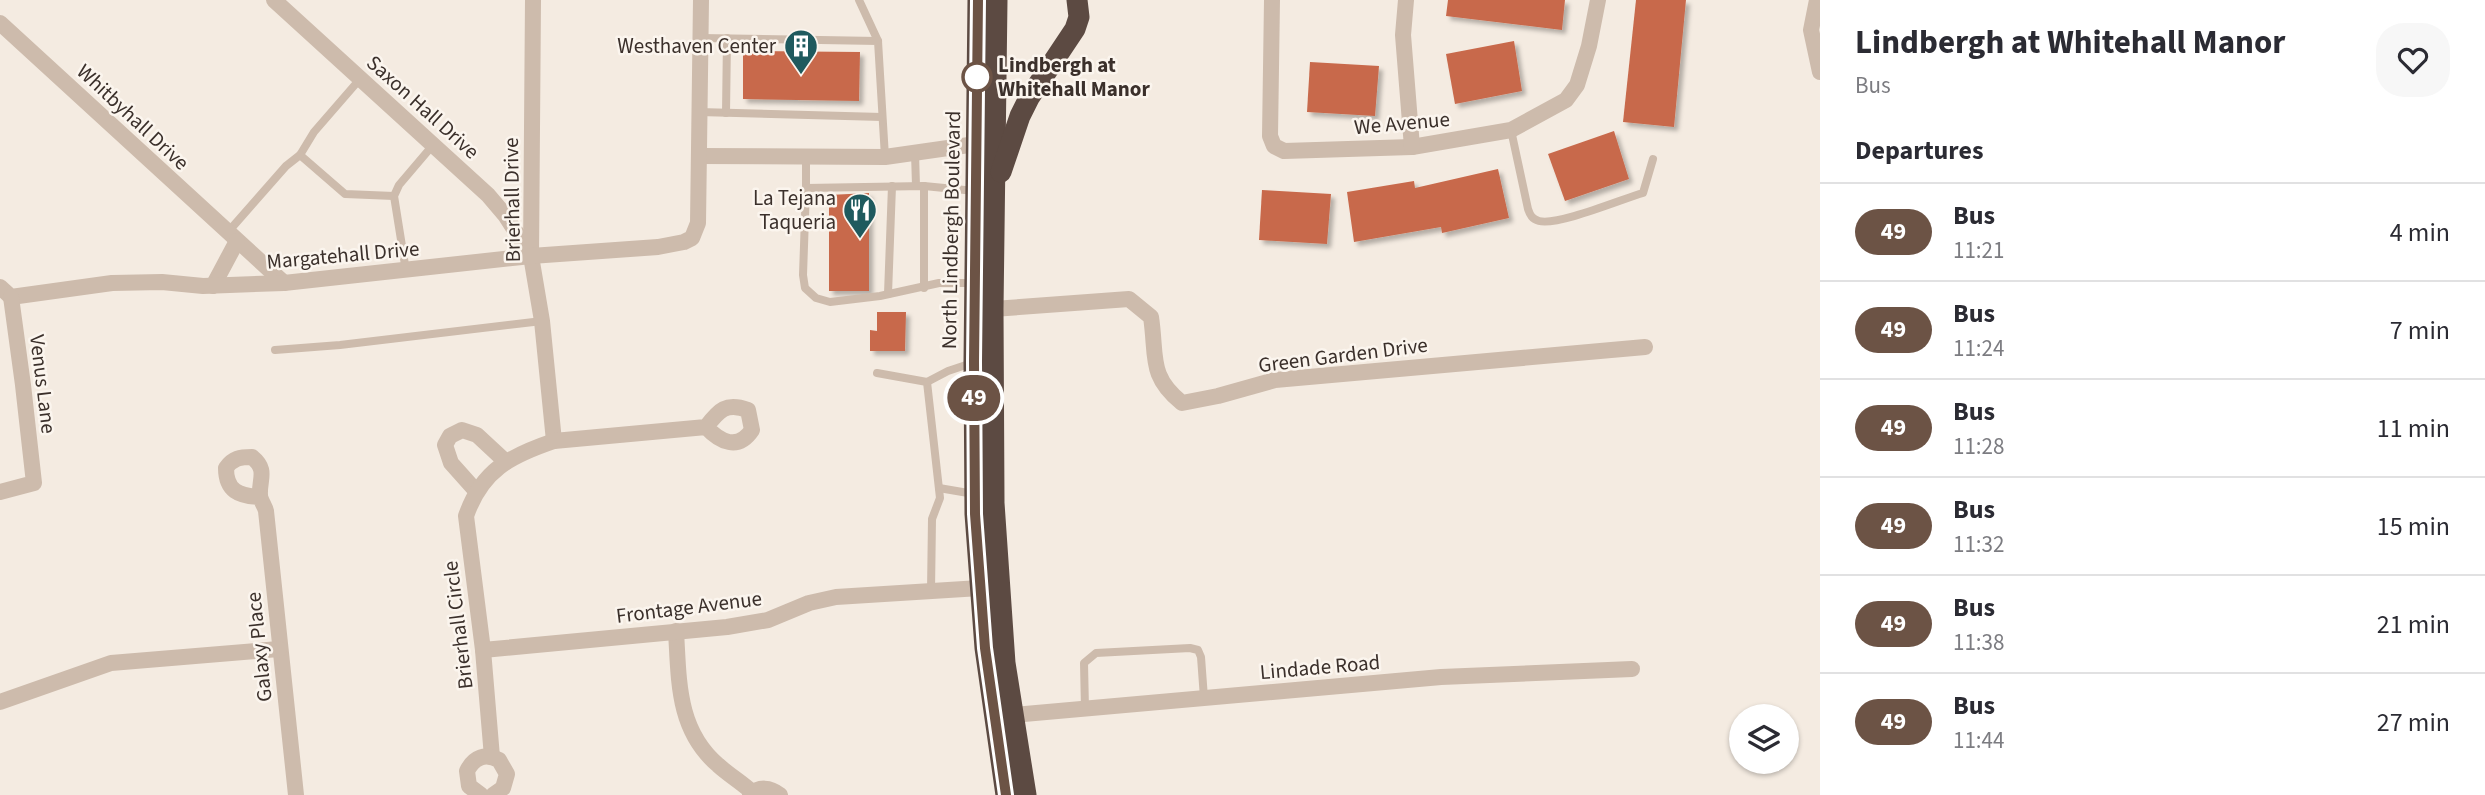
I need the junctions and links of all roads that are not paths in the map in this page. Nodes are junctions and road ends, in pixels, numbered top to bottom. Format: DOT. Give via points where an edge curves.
graph roads {
  1 [pos="274,0"];
  2 [pos="533,0"];
  3 [pos="701,0"];
  4 [pos="859,0"];
  5 [pos="978,0"];
  6 [pos="997,0"];
  7 [pos="1077,0"];
  8 [pos="1272,0"];
  9 [pos="1406,0"];
  10 [pos="1598,0"];
  11 [pos="1816,0"];
  12 [pos="0,23"];
  13 [pos="701,38"];
  14 [pos="727,38"];
  15 [pos="878,41"];
  16 [pos="1820,72"];
  17 [pos="360,79"];
  18 [pos="699,112"];
  19 [pos="726,113"];
  20 [pos="882,117"];
  21 [pos="1511,130"];
  22 [pos="434,144"];
  23 [pos="976,145"];
  24 [pos="1412,147"];
  25 [pos="915,153"];
  26 [pos="300,155"];
  27 [pos="699,156"];
  28 [pos="806,156"];
  29 [pos="884,157"];
  30 [pos="1653,159"];
  31 [pos="892,186"];
  32 [pos="920,186"];
  33 [pos="806,188"];
  34 [pos="985,190"];
  35 [pos="394,196"];
  36 [pos="232,237"];
  37 [pos="531,256"];
  38 [pos="406,271"];
  39 [pos="284,283"];
  40 [pos="974,283"];
  41 [pos="213,286"];
  42 [pos="924,288"];
  43 [pos="5,292"];
  44 [pos="888,294"];
  45 [pos="993,309"];
  46 [pos="542,321"];
  47 [pos="1645,347"];
  48 [pos="275,350"];
  49 [pos="974,362"];
  50 [pos="877,373"];
  51 [pos="927,382"];
  52 [pos="706,427"];
  53 [pos="554,441"];
  54 [pos="506,462"];
  55 [pos="939,488"];
  56 [pos="476,491"];
  57 [pos="0,492"];
  58 [pos="975,494"];
  59 [pos="259,496"];
  60 [pos="980,588"];
  61 [pos="931,591"];
  62 [pos="676,631"];
  63 [pos="279,649"];
  64 [pos="484,650"];
  65 [pos="1632,669"];
  66 [pos="1204,698"];
  67 [pos="0,702"];
  68 [pos="1085,709"];
  69 [pos="1013,715"];
  70 [pos="492,757"];
  71 [pos="751,794"];
  72 [pos="296,795"];
  73 [pos="481,795"];
  74 [pos="493,795"];
  75 [pos="779,795"];
  76 [pos="1006,795"];
  77 [pos="1026,795"];
  1 -- 17 [label="street, Saxon Hall Drive"];
  2 -- 37 [label="street, Brierhall Drive"];
  3 -- 13 [label="street"];
  4 -- 15 [label="lane"];
  5 -- 23 [label="highway, North Lindbergh Boulevard"];
  6 -- 34 [label="highway, North Lindbergh Boulevard"];
  7 -- 34 [label="highway" via="1075,29 1024,107"];
  8 -- 24 [label="street, We Avenue" via="1270,136 1274,146 1284,151"];
  9 -- 24 [label="street" via="1403,36"];
  10 -- 21 [label="street, We Avenue" via="1577,85 1566,100"];
  11 -- 16 [label="street" via="1811,30"];
  12 -- 36 [label="street, Whitbyhall Drive"];
  13 -- 14 [label="lane"];
  13 -- 18 [label="street"];
  14 -- 15 [label="lane"];
  14 -- 19 [label="lane"];
  15 -- 20 [label="lane"];
  17 -- 22 [label="street, Saxon Hall Drive"];
  17 -- 26 [label="lane"];
  18 -- 19 [label="lane"];
  18 -- 27 [label="street"];
  19 -- 20 [label="lane"];
  20 -- 29 [label="lane"];
  21 -- 24 [label="street, We Avenue"];
  21 -- 30 [label="lane" via="1528,209 1540,221 1562,219 1643,192"];
  22 -- 35 [label="lane"];
  22 -- 37 [label="street, Saxon Hall Drive" via="488,195"];
  23 -- 25 [label="street"];
  23 -- 34 [label="highway, North Lindbergh Boulevard"];
  25 -- 29 [label="street"];
  25 -- 32 [label="lane"];
  26 -- 35 [label="lane" via="345,194"];
  26 -- 36 [label="lane" via="286,166"];
  27 -- 28 [label="street"];
  27 -- 37 [label="street, Margatehall Drive" via="698,223 692,237 677,245"];
  28 -- 29 [label="street"];
  28 -- 33 [label="lane"];
  31 -- 32 [label="lane"];
  31 -- 33 [label="lane"];
  31 -- 44 [label="lane"];
  32 -- 34 [label="lane"];
  32 -- 42 [label="lane"];
  33 -- 44 [label="lane" via="805,288 830,302"];
  34 -- 40 [label="highway, North Lindbergh Boulevard"];
  34 -- 45 [label="highway, North Lindbergh Boulevard"];
  35 -- 38 [label="lane"];
  36 -- 39 [label="street, Whitbyhall Drive"];
  36 -- 41 [label="street"];
  37 -- 38 [label="street, Margatehall Drive"];
  37 -- 46 [label="street, Brierhall Drive"];
  38 -- 39 [label="street, Margatehall Drive"];
  39 -- 41 [label="street, Margatehall Drive"];
  40 -- 42 [label="lane"];
  40 -- 49 [label="highway, North Lindbergh Boulevard"];
  41 -- 43 [label="street, Margatehall Drive" via="162,282"];
  42 -- 44 [label="lane"];
  43 -- 57 [label="street, Venus Lane" via="23,385 34,483"];
  45 -- 47 [label="street, Green Garden Drive" via="1129,299 1151,317 1156,371 1168,391 1182,402 1275,380"];
  45 -- 69 [label="highway, North Lindbergh Boulevard" via="996,556"];
  46 -- 48 [label="lane"];
  46 -- 53 [label="street, Brierhall Drive"];
  49 -- 51 [label="lane"];
  49 -- 58 [label="highway, North Lindbergh Boulevard"];
  50 -- 51 [label="lane"];
  51 -- 55 [label="lane"];
  52 -- 53 [label="street, Brierhall Circle"];
  53 -- 54 [label="street, Brierhall Circle"];
  54 -- 56 [label="street, Brierhall Circle"];
  54 -- 56 [label="street" via="477,435 462,430 450,436 445,445 451,463"];
  55 -- 58 [label="lane"];
  55 -- 61 [label="lane" via="932,519"];
  56 -- 64 [label="street, Brierhall Circle" via="466,516"];
  58 -- 60 [label="highway, North Lindbergh Boulevard"];
  59 -- 63 [label="street, Galaxy Place" via="266,511"];
  60 -- 61 [label="street, Frontage Avenue"];
  60 -- 76 [label="highway, North Lindbergh Boulevard"];
  61 -- 62 [label="street, Frontage Avenue" via="836,597 768,620"];
  62 -- 64 [label="street, Frontage Avenue"];
  62 -- 71 [label="street" via="680,695 690,728 705,751"];
  63 -- 67 [label="street" via="111,663"];
  63 -- 72 [label="street, Galaxy Place"];
  64 -- 70 [label="street, Brierhall Circle"];
  65 -- 66 [label="street, Lindade Road" via="1441,677"];
  66 -- 68 [label="street, Lindade Road"];
  66 -- 68 [label="lane" via="1198,650 1096,653 1084,663"];
  68 -- 69 [label="street, Lindade Road"];
  69 -- 77 [label="highway, North Lindbergh Boulevard"];
  70 -- 73 [label="street" via="477,759 467,771 469,786"];
  70 -- 74 [label="street, Brierhall Circle" via="507,774 503,789"];
  71 -- 75 [label="street" via="769,789"];
}
